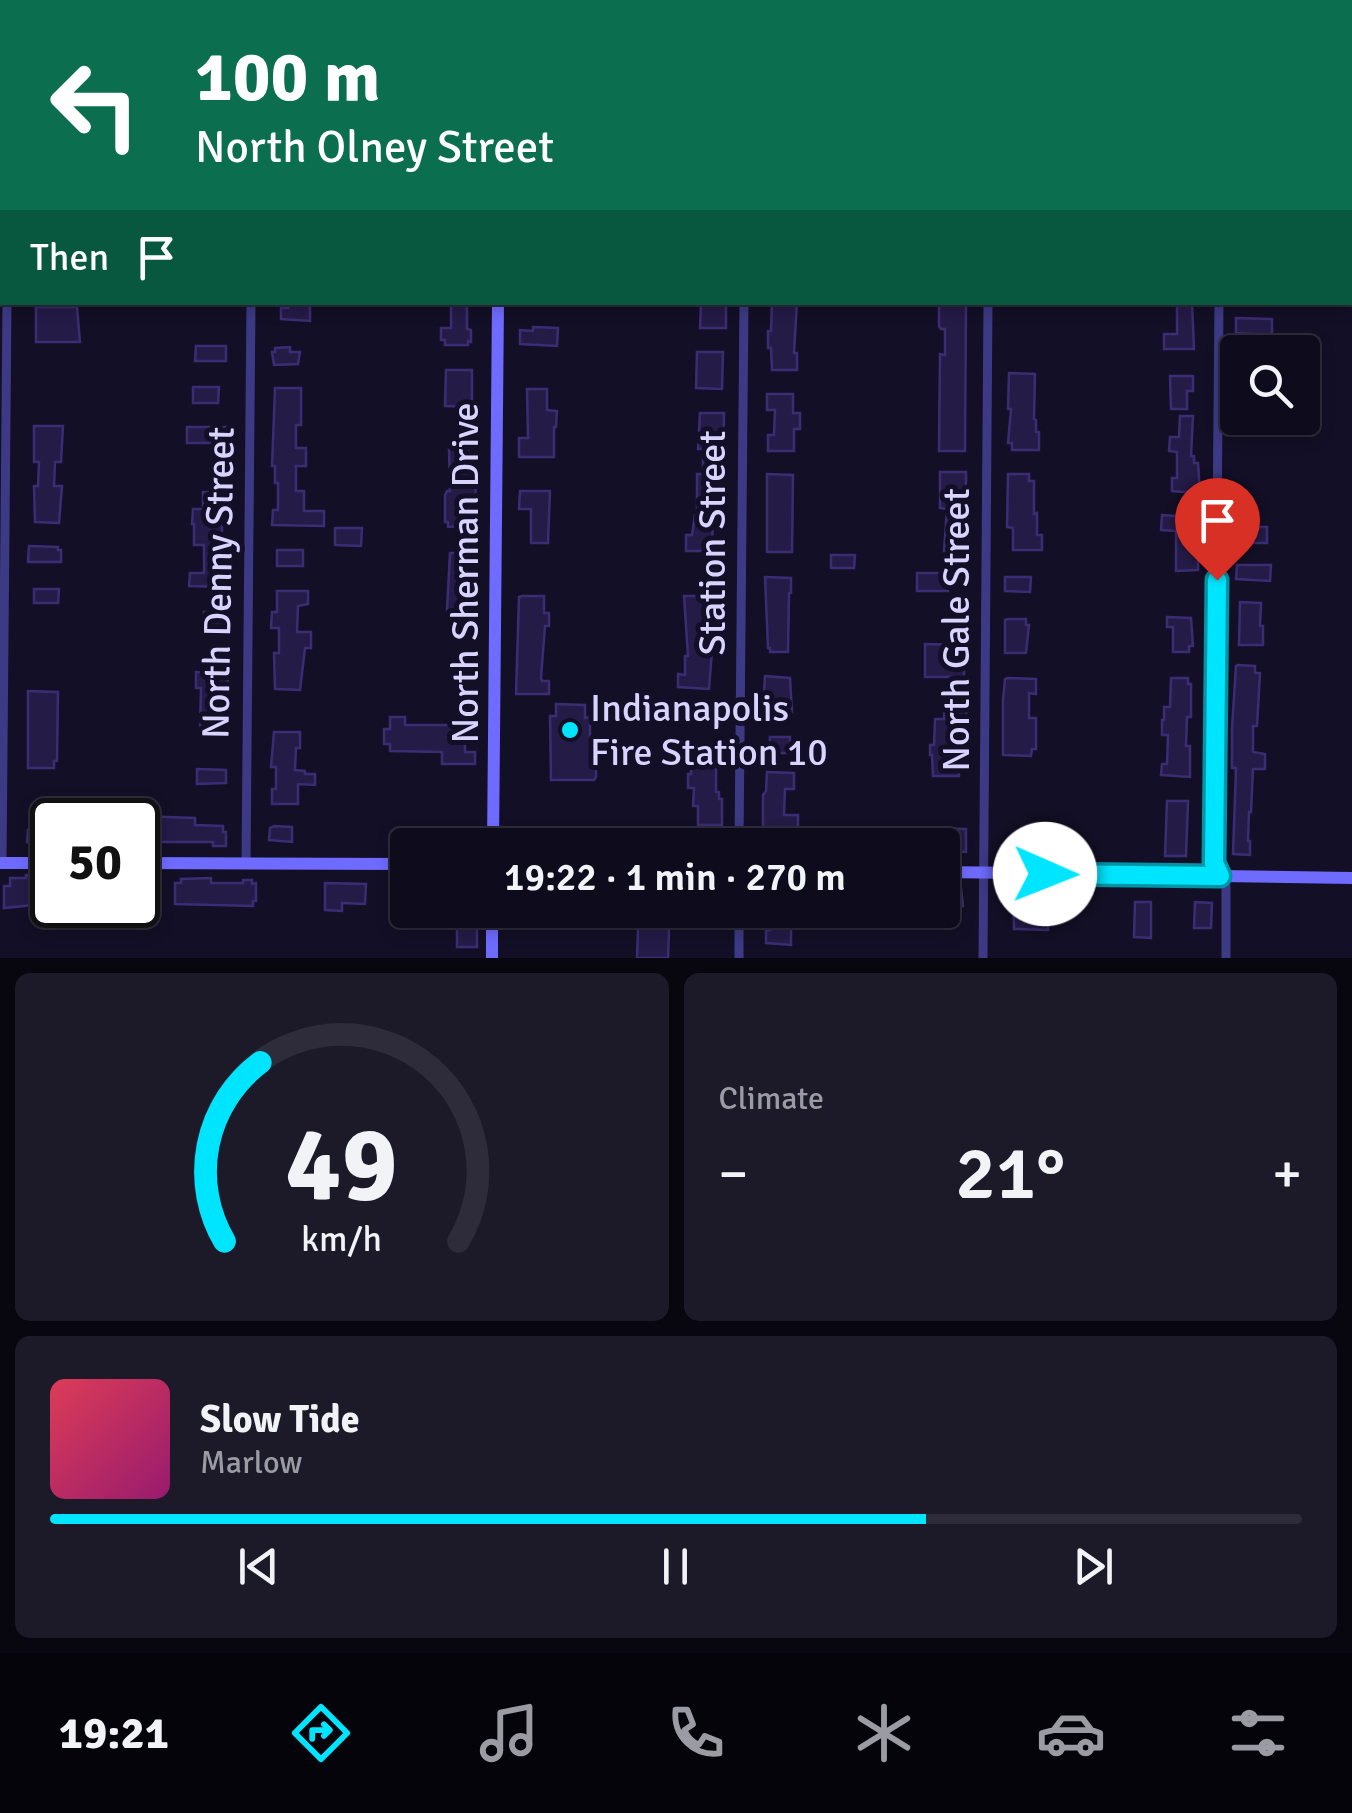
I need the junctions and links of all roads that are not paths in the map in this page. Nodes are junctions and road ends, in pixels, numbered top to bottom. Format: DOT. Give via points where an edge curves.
graph roads {
  1 [pos="7,305"];
  2 [pos="251,305"];
  3 [pos="498,305"];
  4 [pos="744,305"];
  5 [pos="988,305"];
  6 [pos="1220,305"];
  7 [pos="493,828"];
  8 [pos="739,828"];
  9 [pos="1,862"];
  10 [pos="30,863"];
  11 [pos="160,863"];
  12 [pos="246,863"];
  13 [pos="390,864"];
  14 [pos="960,872"];
  15 [pos="984,872"];
  16 [pos="1220,876"];
  17 [pos="1352,878"];
  18 [pos="492,928"];
  19 [pos="739,928"];
  20 [pos="492,958"];
  21 [pos="738,958"];
  22 [pos="984,958"];
  23 [pos="1226,958"];
  1 -- 9 [label="street"];
  2 -- 12 [label="street, North Denny Street"];
  3 -- 7 [label="main road, North Sherman Drive"];
  4 -- 8 [label="street, Station Street"];
  5 -- 15 [label="street, North Gale Street"];
  6 -- 16 [label="street" via="1214,863"];
  9 -- 10 [label="main road"];
  11 -- 12 [label="main road"];
  12 -- 13 [label="main road"];
  14 -- 15 [label="main road"];
  15 -- 16 [label="main road"];
  15 -- 22 [label="street, North Gale Street"];
  16 -- 17 [label="main road"];
  16 -- 23 [label="street" via="1226,886"];
  18 -- 20 [label="main road"];
  19 -- 21 [label="street"];
}
